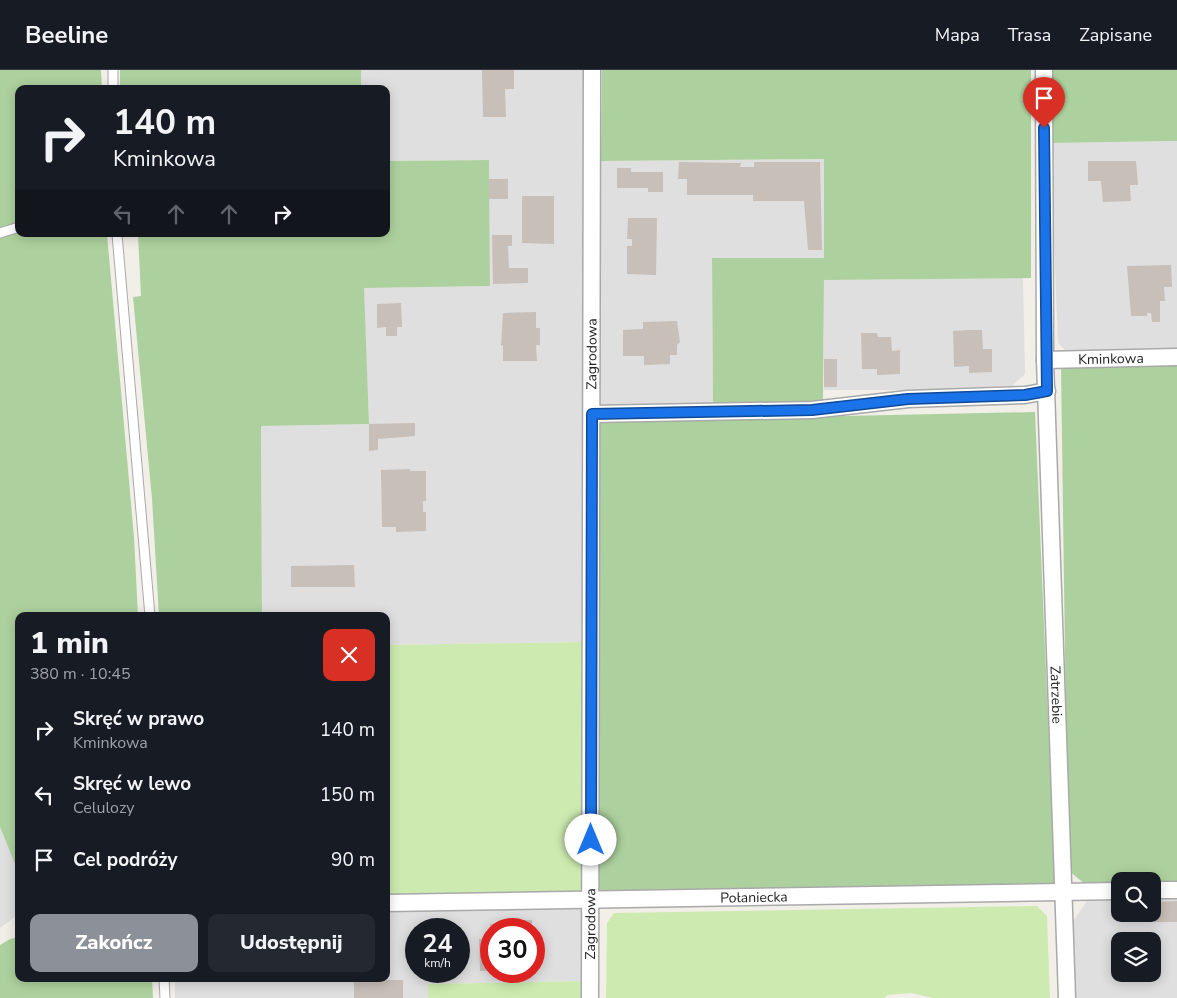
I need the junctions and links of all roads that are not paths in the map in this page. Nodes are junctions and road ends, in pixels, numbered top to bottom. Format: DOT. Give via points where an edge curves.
graph roads {
  1 [pos="113,70"];
  2 [pos="592,70"];
  3 [pos="1044,70"];
  4 [pos="113,85"];
  5 [pos="15,227"];
  6 [pos="0,233"];
  7 [pos="117,237"];
  8 [pos="1177,357"];
  9 [pos="1045,360"];
  10 [pos="1047,391"];
  11 [pos="592,414"];
  12 [pos="150,612"];
  13 [pos="1161,890"];
  14 [pos="1177,890"];
  15 [pos="1111,891"];
  16 [pos="1064,893"];
  17 [pos="591,898"];
  18 [pos="390,902"];
  19 [pos="164,982"];
  20 [pos="165,998"];
  21 [pos="590,998"];
  22 [pos="1067,998"];
  1 -- 4 [label="lane"];
  2 -- 11 [label="street, Zagrodowa"];
  3 -- 9 [label="street, Zatrzebie"];
  5 -- 6 [label="lane"];
  7 -- 12 [label="lane"];
  8 -- 9 [label="street, Kminkowa"];
  9 -- 10 [label="street, Zatrzebie"];
  10 -- 11 [label="street" via="1025,395 908,399 812,410"];
  10 -- 16 [label="street, Zatrzebie"];
  11 -- 17 [label="street, Zagrodowa"];
  13 -- 14 [label="street"];
  15 -- 16 [label="street, Połaniecka"];
  16 -- 17 [label="street, Połaniecka"];
  16 -- 22 [label="street, Zatrzebie"];
  17 -- 18 [label="street, Połaniecka"];
  17 -- 21 [label="street, Zagrodowa"];
  19 -- 20 [label="lane"];
}
